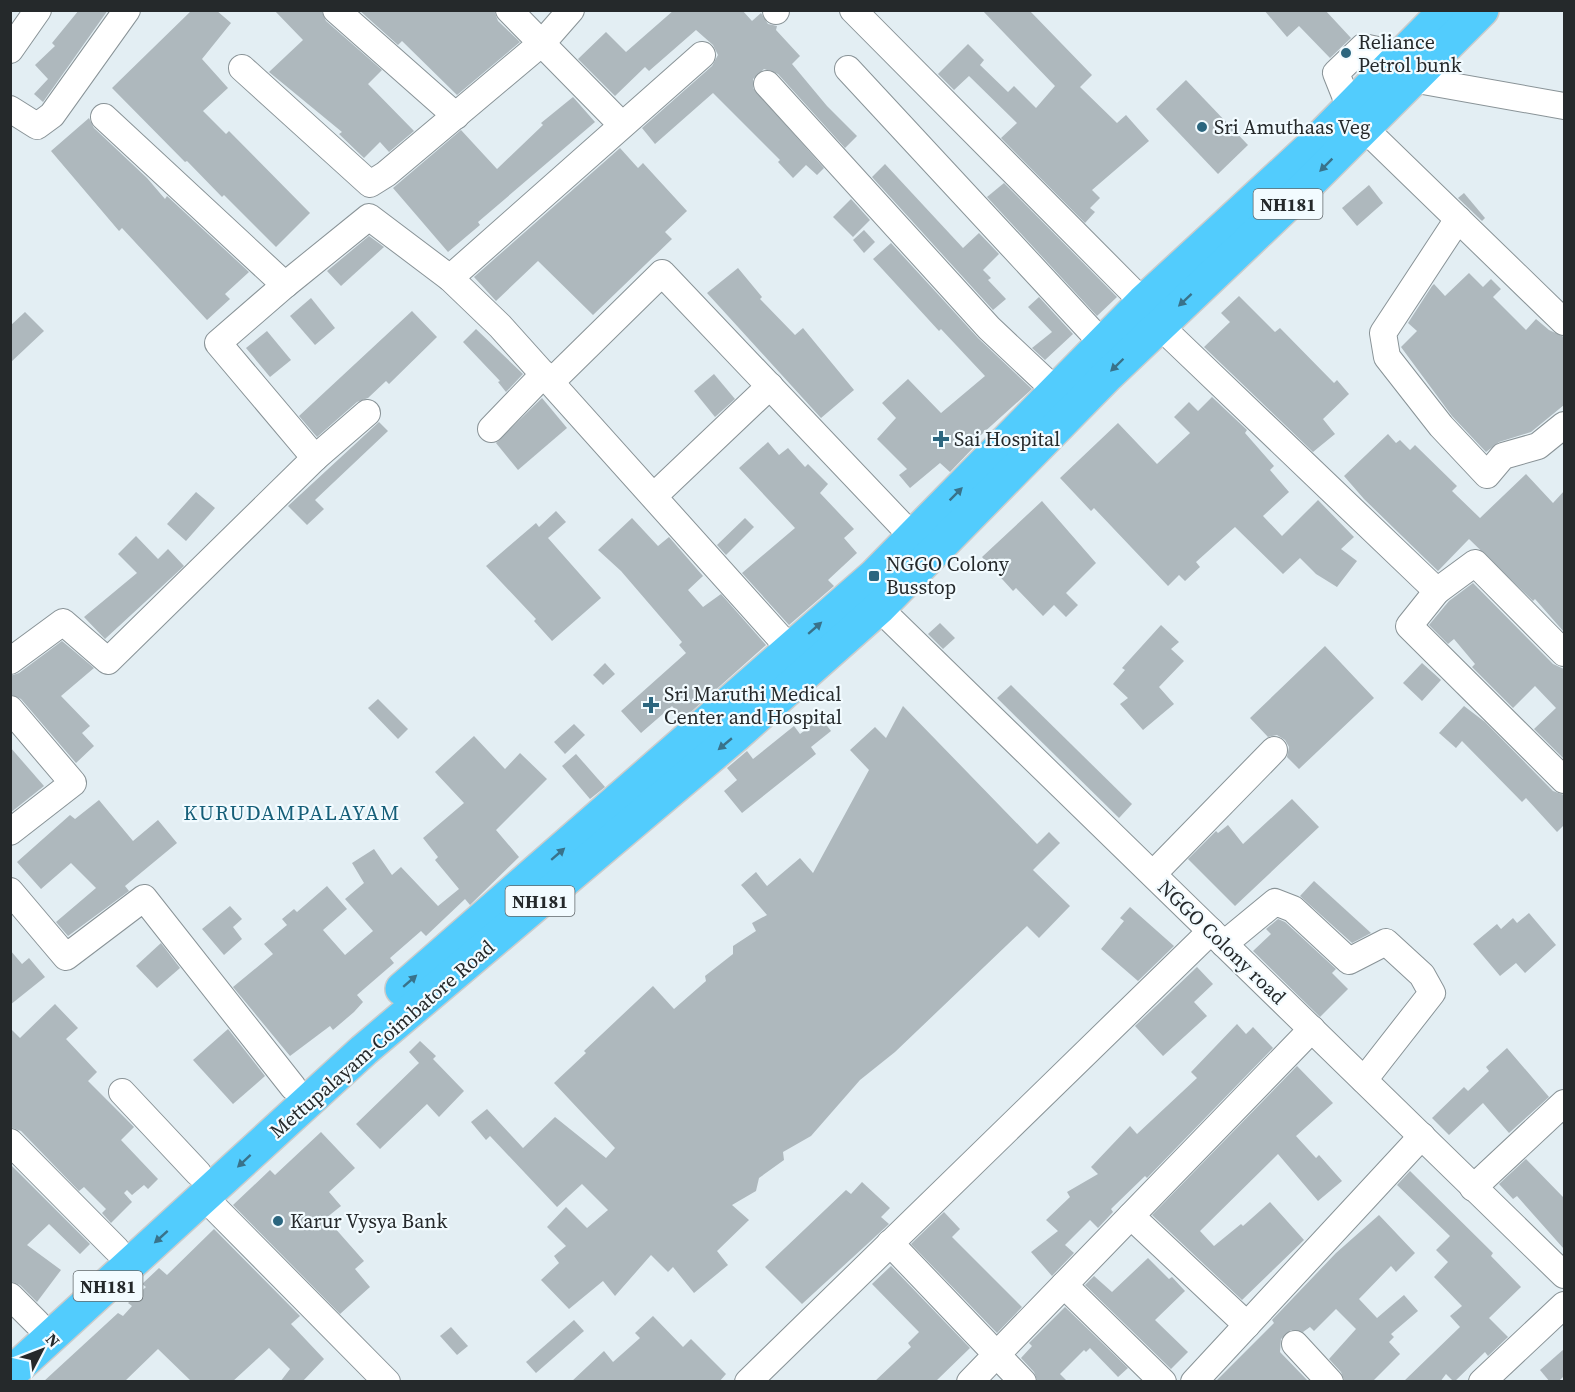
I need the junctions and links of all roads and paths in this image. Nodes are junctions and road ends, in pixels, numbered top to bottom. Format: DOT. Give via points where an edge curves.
graph roads {
  1 [pos="38,10"];
  2 [pos="127,10"];
  3 [pos="336,10"];
  4 [pos="509,10"];
  5 [pos="571,10"];
  6 [pos="852,10"];
  7 [pos="1446,10"];
  8 [pos="1482,10"];
  9 [pos="543,42"];
  10 [pos="10,50"];
  11 [pos="702,55"];
  12 [pos="242,68"];
  13 [pos="848,69"];
  14 [pos="1405,69"];
  15 [pos="767,84"];
  16 [pos="1564,106"];
  17 [pos="10,109"];
  18 [pos="456,116"];
  19 [pos="104,117"];
  20 [pos="1357,118"];
  21 [pos="622,125"];
  22 [pos="1458,219"];
  23 [pos="450,278"];
  24 [pos="285,285"];
  25 [pos="1151,313"];
  26 [pos="1564,322"];
  27 [pos="1104,345"];
  28 [pos="547,378"];
  29 [pos="770,386"];
  30 [pos="1057,392"];
  31 [pos="368,413"];
  32 [pos="1564,425"];
  33 [pos="491,429"];
  34 [pos="315,458"];
  35 [pos="654,496"];
  36 [pos="914,537"];
  37 [pos="1437,591"];
  38 [pos="869,599"];
  39 [pos="791,650"];
  40 [pos="1564,653"];
  41 [pos="10,661"];
  42 [pos="10,709"];
  43 [pos="1274,750"];
  44 [pos="1564,780"];
  45 [pos="10,832"];
  46 [pos="1153,874"];
  47 [pos="10,891"];
  48 [pos="1218,938"];
  49 [pos="1312,1029"];
  50 [pos="1364,1080"];
  51 [pos="293,1087"];
  52 [pos="122,1092"];
  53 [pos="1564,1103"];
  54 [pos="1422,1136"];
  55 [pos="10,1142"];
  56 [pos="202,1185"];
  57 [pos="1473,1188"];
  58 [pos="1131,1216"];
  59 [pos="890,1243"];
  60 [pos="116,1249"];
  61 [pos="1564,1275"];
  62 [pos="1064,1285"];
  63 [pos="10,1296"];
  64 [pos="1564,1305"];
  65 [pos="37,1323"];
  66 [pos="1247,1325"];
  67 [pos="1295,1344"];
  68 [pos="10,1347"];
  69 [pos="996,1355"];
  70 [pos="10,1374"];
  71 [pos="387,1382"];
  72 [pos="748,1382"];
  73 [pos="970,1382"];
  74 [pos="1023,1382"];
  75 [pos="1163,1382"];
  76 [pos="1194,1382"];
  77 [pos="1330,1382"];
  78 [pos="1482,1382"];
  1 -- 10 [label="street"];
  2 -- 17 [label="street" via="52,115 37,126"];
  3 -- 18 [label="street"];
  4 -- 9 [label="street"];
  5 -- 9 [label="street"];
  6 -- 25 [label="street"];
  7 -- 14 [label="highway, NH181"];
  8 -- 14 [label="highway, Mettupalayam-Coimbatore Road / NH181"];
  9 -- 18 [label="street"];
  9 -- 21 [label="street"];
  11 -- 21 [label="street"];
  12 -- 18 [label="street" via="370,184"];
  13 -- 27 [label="street"];
  14 -- 16 [label="street"];
  14 -- 20 [label="highway, Mettupalayam-Coimbatore Road / NH181"];
  14 -- 20 [label="street" via="1387,52 1363,47 1336,73"];
  15 -- 30 [label="street" via="989,328"];
  19 -- 24 [label="street"];
  20 -- 22 [label="street"];
  20 -- 25 [label="highway, Mettupalayam-Coimbatore Road / NH181" via="1292,200"];
  21 -- 23 [label="street"];
  22 -- 26 [label="street"];
  22 -- 32 [label="street" via="1383,333 1387,357 1440,426 1487,475 1503,456 1538,446"];
  23 -- 24 [label="street" via="369,217"];
  23 -- 28 [label="street"];
  24 -- 34 [label="street" via="218,343"];
  25 -- 27 [label="highway, NH181"];
  25 -- 37 [label="street"];
  25 -- 38 [label="highway, Mettupalayam-Coimbatore Road / NH181, one-way"];
  27 -- 30 [label="highway, NH181"];
  28 -- 29 [label="street" via="662,273"];
  28 -- 33 [label="street"];
  28 -- 35 [label="street"];
  29 -- 35 [label="street"];
  29 -- 36 [label="street"];
  36 -- 30 [label="highway, NH181, one-way"];
  31 -- 34 [label="street"];
  34 -- 41 [label="street" via="108,662 63,622"];
  35 -- 39 [label="street"];
  36 -- 38 [label="highway, NH181"];
  37 -- 40 [label="street" via="1475,564"];
  37 -- 44 [label="street" via="1409,626"];
  39 -- 38 [label="highway, NH181, one-way"];
  38 -- 46 [label="street, NGGO Colony road"];
  38 -- 56 [label="highway, Mettupalayam-Coimbatore Road / NH181, one-way" via="735,736"];
  51 -- 39 [label="highway, NH181, one-way"];
  42 -- 45 [label="street" via="73,783"];
  43 -- 46 [label="street"];
  46 -- 48 [label="street, NGGO Colony road"];
  47 -- 51 [label="street" via="66,957 144,898"];
  48 -- 49 [label="street, NGGO Colony road"];
  48 -- 50 [label="street" via="1275,902 1293,909 1349,961 1386,942 1422,975 1431,993"];
  48 -- 59 [label="street"];
  49 -- 50 [label="street, NGGO Colony road"];
  49 -- 58 [label="street"];
  50 -- 54 [label="street, NGGO Colony road"];
  51 -- 56 [label="highway, NH181"];
  52 -- 56 [label="street"];
  53 -- 57 [label="street"];
  54 -- 57 [label="street, NGGO Colony road"];
  54 -- 66 [label="street"];
  55 -- 60 [label="street"];
  56 -- 60 [label="highway, NH181"];
  56 -- 70 [label="highway, Mettupalayam-Coimbatore Road / NH181, one-way"];
  56 -- 71 [label="street"];
  57 -- 61 [label="street, NGGO Colony road"];
  58 -- 62 [label="street"];
  58 -- 66 [label="street"];
  59 -- 69 [label="street"];
  59 -- 72 [label="street"];
  60 -- 65 [label="highway, NH181"];
  62 -- 69 [label="street"];
  62 -- 75 [label="street"];
  63 -- 65 [label="street"];
  64 -- 78 [label="street"];
  65 -- 68 [label="highway, NH181"];
  66 -- 76 [label="street"];
  67 -- 77 [label="street"];
  69 -- 73 [label="street"];
  69 -- 74 [label="street"];
}
